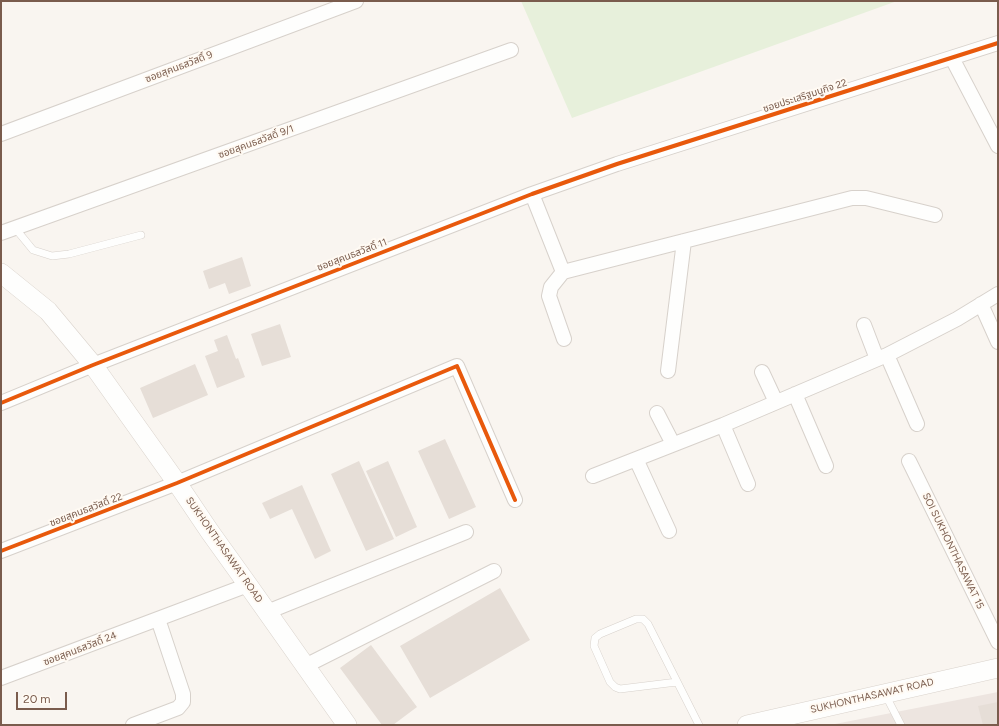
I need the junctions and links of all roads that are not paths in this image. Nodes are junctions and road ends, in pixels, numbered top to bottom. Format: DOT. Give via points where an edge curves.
graph roads {
  1 [pos="356,1"];
  2 [pos="998,43"];
  3 [pos="511,50"];
  4 [pos="952,58"];
  5 [pos="1,134"];
  6 [pos="998,146"];
  7 [pos="617,164"];
  8 [pos="532,194"];
  9 [pos="935,215"];
  10 [pos="15,228"];
  11 [pos="1,233"];
  12 [pos="141,235"];
  13 [pos="684,241"];
  14 [pos="563,272"];
  15 [pos="1,273"];
  16 [pos="998,294"];
  17 [pos="981,304"];
  18 [pos="864,325"];
  19 [pos="564,339"];
  20 [pos="998,342"];
  21 [pos="882,357"];
  22 [pos="93,365"];
  23 [pos="668,372"];
  24 [pos="762,372"];
  25 [pos="795,394"];
  26 [pos="776,402"];
  27 [pos="1,403"];
  28 [pos="658,412"];
  29 [pos="917,424"];
  30 [pos="723,425"];
  31 [pos="673,444"];
  32 [pos="636,459"];
  33 [pos="909,461"];
  34 [pos="826,466"];
  35 [pos="593,476"];
  36 [pos="177,483"];
  37 [pos="748,484"];
  38 [pos="515,500"];
  39 [pos="669,531"];
  40 [pos="466,532"];
  41 [pos="1,551"];
  42 [pos="494,571"];
  43 [pos="248,584"];
  44 [pos="267,612"];
  45 [pos="158,619"];
  46 [pos="998,642"];
  47 [pos="305,666"];
  48 [pos="998,668"];
  49 [pos="1,678"];
  50 [pos="677,682"];
  51 [pos="885,694"];
  52 [pos="782,721"];
  53 [pos="133,725"];
  54 [pos="347,725"];
  55 [pos="699,725"];
  56 [pos="747,725"];
  57 [pos="901,725"];
  1 -- 5 [label="street, ซอยสุคนธสวัสดิ์ 9"];
  2 -- 4 [label="street, ซอยประเสริฐมนูกิจ 22"];
  3 -- 10 [label="street, ซอยสุคนธสวัสดิ์ 9/1"];
  4 -- 6 [label="street"];
  4 -- 7 [label="street, ซอยประเสริฐมนูกิจ 22"];
  7 -- 8 [label="street, ซอยสุคนธสวัสดิ์ 11"];
  8 -- 14 [label="street"];
  8 -- 22 [label="street, ซอยสุคนธสวัสดิ์ 11"];
  9 -- 13 [label="street" via="866,198 852,198"];
  10 -- 11 [label="street, ซอยสุคนธสวัสดิ์ 9/1"];
  10 -- 12 [label="lane" via="33,250 52,256"];
  13 -- 14 [label="street"];
  13 -- 23 [label="street"];
  14 -- 19 [label="street" via="551,287 549,296"];
  15 -- 22 [label="main road, SUKHONTHASAWAT ROAD" via="48,312"];
  16 -- 17 [label="street"];
  17 -- 20 [label="street"];
  17 -- 21 [label="street"];
  18 -- 21 [label="street"];
  21 -- 25 [label="street"];
  21 -- 29 [label="street"];
  22 -- 27 [label="street, ซอยสุคนธสวัสดิ์ 11"];
  22 -- 36 [label="main road, SUKHONTHASAWAT ROAD"];
  24 -- 26 [label="street"];
  25 -- 26 [label="street"];
  25 -- 34 [label="street"];
  26 -- 30 [label="street"];
  28 -- 31 [label="street"];
  30 -- 31 [label="street"];
  30 -- 37 [label="street"];
  31 -- 32 [label="street"];
  32 -- 35 [label="street"];
  32 -- 39 [label="street"];
  33 -- 46 [label="street, SOI SUKHONTHASAWAT 15"];
  36 -- 38 [label="street, ซอยสุคนธสวัสดิ์ 22" via="457,366"];
  36 -- 41 [label="street, ซอยสุคนธสวัสดิ์ 22"];
  36 -- 43 [label="main road, SUKHONTHASAWAT ROAD"];
  40 -- 44 [label="street"];
  42 -- 47 [label="street"];
  43 -- 44 [label="main road, SUKHONTHASAWAT ROAD"];
  43 -- 45 [label="street, ซอยสุคนธสวัสดิ์ 24"];
  44 -- 47 [label="main road, SUKHONTHASAWAT ROAD"];
  45 -- 49 [label="street, ซอยสุคนธสวัสดิ์ 24"];
  45 -- 53 [label="street" via="184,702 178,708"];
  47 -- 54 [label="main road, SUKHONTHASAWAT ROAD"];
  48 -- 51 [label="main road, SUKHONTHASAWAT ROAD"];
  50 -- 50 [label="lane" via="648,624 643,619 636,619 595,638 594,646 614,687 620,689"];
  50 -- 55 [label="lane"];
  51 -- 52 [label="main road, SUKHONTHASAWAT ROAD"];
  51 -- 57 [label="lane"];
  52 -- 56 [label="main road, SUKHONTHASAWAT ROAD"];
}
